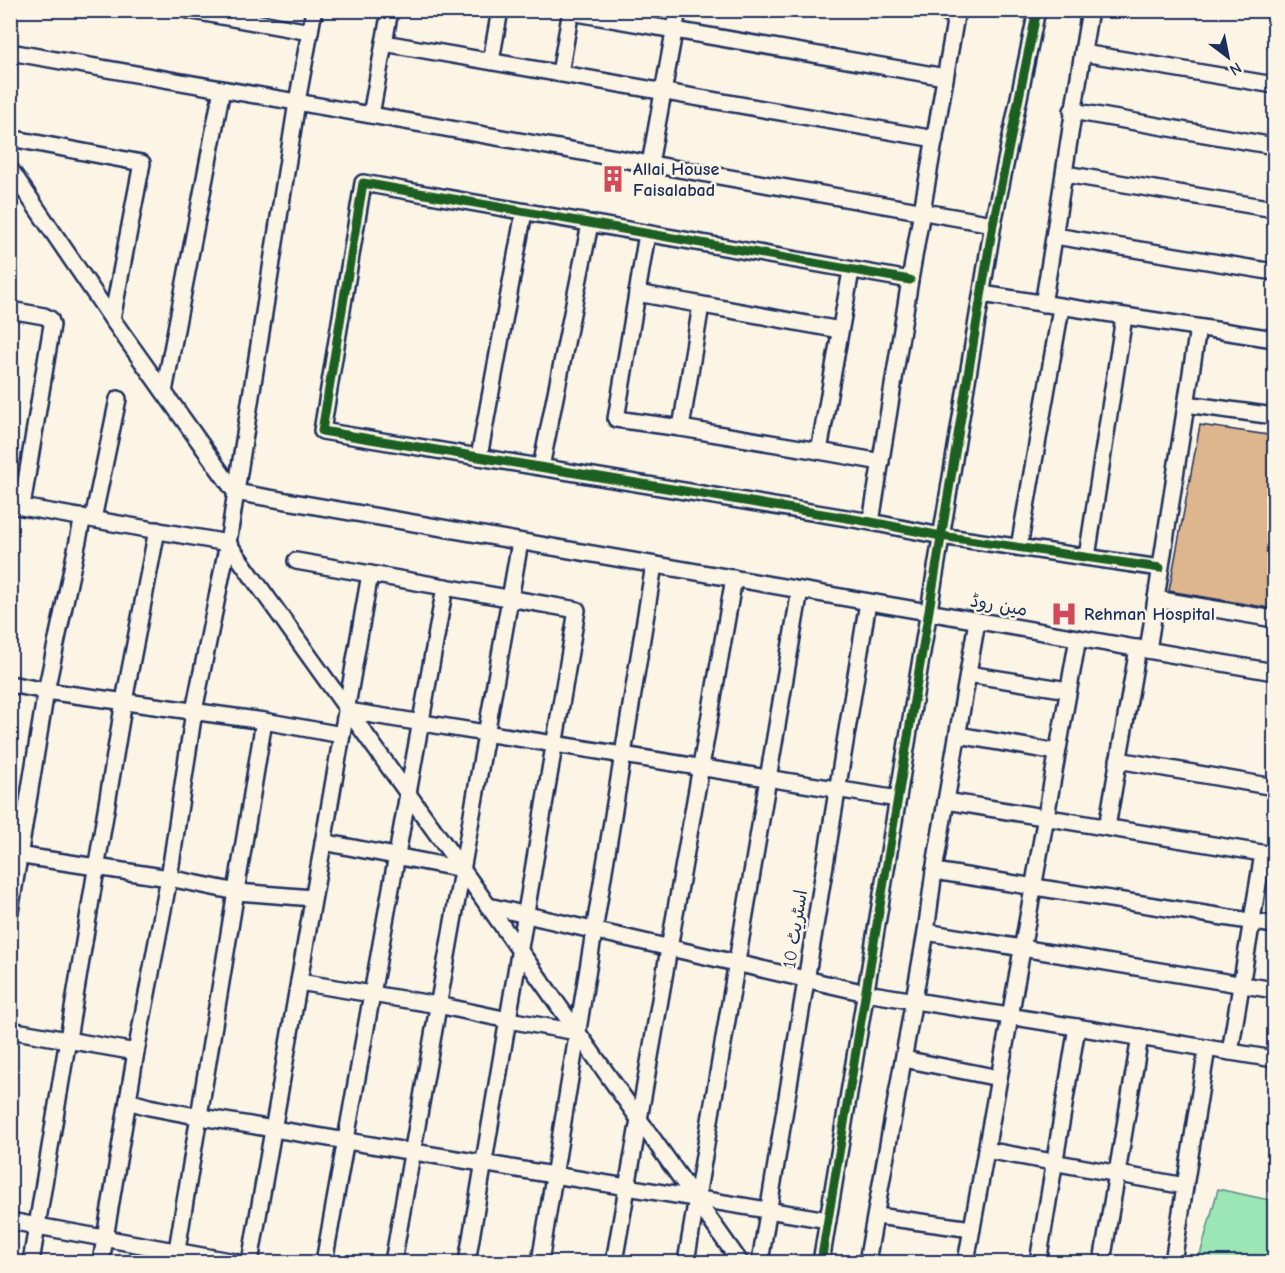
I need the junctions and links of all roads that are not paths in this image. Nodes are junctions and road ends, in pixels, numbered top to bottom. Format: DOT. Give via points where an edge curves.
graph roads {
  1 [pos="188,10"];
  2 [pos="314,10"];
  3 [pos="390,10"];
  4 [pos="500,10"];
  5 [pos="678,10"];
  6 [pos="935,10"];
  7 [pos="1037,10"];
  8 [pos="1090,10"];
  9 [pos="571,11"];
  10 [pos="957,12"];
  11 [pos="244,15"];
  12 [pos="674,31"];
  13 [pos="310,32"];
  14 [pos="384,43"];
  15 [pos="10,52"];
  16 [pos="1083,53"];
  17 [pos="491,61"];
  18 [pos="560,73"];
  19 [pos="945,76"];
  20 [pos="1275,85"];
  21 [pos="222,89"];
  22 [pos="663,92"];
  23 [pos="297,102"];
  24 [pos="1072,111"];
  25 [pos="371,115"];
  26 [pos="10,138"];
  27 [pos="935,139"];
  28 [pos="1275,146"];
  29 [pos="650,164"];
  30 [pos="10,169"];
  31 [pos="1065,174"];
  32 [pos="1275,209"];
  33 [pos="524,212"];
  34 [pos="922,212"];
  35 [pos="590,224"];
  36 [pos="993,224"];
  37 [pos="647,234"];
  38 [pos="1055,236"];
  39 [pos="851,271"];
  40 [pos="1275,272"];
  41 [pos="910,280"];
  42 [pos="637,293"];
  43 [pos="982,294"];
  44 [pos="1043,304"];
  45 [pos="701,305"];
  46 [pos="1061,308"];
  47 [pos="10,310"];
  48 [pos="1124,317"];
  49 [pos="112,319"];
  50 [pos="1198,328"];
  51 [pos="840,330"];
  52 [pos="1275,339"];
  53 [pos="165,392"];
  54 [pos="118,399"];
  55 [pos="1186,404"];
  56 [pos="1275,416"];
  57 [pos="681,428"];
  58 [pos="819,451"];
  59 [pos="479,457"];
  60 [pos="881,462"];
  61 [pos="541,467"];
  62 [pos="235,492"];
  63 [pos="13,506"];
  64 [pos="88,518"];
  65 [pos="871,522"];
  66 [pos="157,530"];
  67 [pos="941,536"];
  68 [pos="520,542"];
  69 [pos="228,543"];
  70 [pos="1019,547"];
  71 [pos="1087,557"];
  72 [pos="296,561"];
  73 [pos="654,565"];
  74 [pos="1160,568"];
  75 [pos="370,574"];
  76 [pos="734,579"];
  77 [pos="445,587"];
  78 [pos="800,590"];
  79 [pos="510,598"];
  80 [pos="1156,599"];
  81 [pos="868,602"];
  82 [pos="929,612"];
  83 [pos="1275,619"];
  84 [pos="977,621"];
  85 [pos="1078,638"];
  86 [pos="1143,649"];
  87 [pos="1275,672"];
  88 [pos="968,674"];
  89 [pos="10,684"];
  90 [pos="1068,690"];
  91 [pos="46,691"];
  92 [pos="124,701"];
  93 [pos="347,709"];
  94 [pos="194,711"];
  95 [pos="264,721"];
  96 [pos="421,722"];
  97 [pos="486,733"];
  98 [pos="342,735"];
  99 [pos="958,735"];
  100 [pos="555,744"];
  101 [pos="1057,752"];
  102 [pos="623,755"];
  103 [pos="1118,760"];
  104 [pos="701,767"];
  105 [pos="769,778"];
  106 [pos="1275,787"];
  107 [pos="838,789"];
  108 [pos="408,794"];
  109 [pos="898,799"];
  110 [pos="946,801"];
  111 [pos="1045,817"];
  112 [pos="1107,827"];
  113 [pos="323,842"];
  114 [pos="15,854"];
  115 [pos="1269,854"];
  116 [pos="397,856"];
  117 [pos="97,867"];
  118 [pos="462,869"];
  119 [pos="934,871"];
  120 [pos="169,878"];
  121 [pos="1033,887"];
  122 [pos="237,892"];
  123 [pos="313,898"];
  124 [pos="488,906"];
  125 [pos="10,912"];
  126 [pos="526,915"];
  127 [pos="1252,921"];
  128 [pos="1275,925"];
  129 [pos="594,930"];
  130 [pos="926,932"];
  131 [pos="670,948"];
  132 [pos="1022,948"];
  133 [pos="520,951"];
  134 [pos="738,963"];
  135 [pos="807,979"];
  136 [pos="299,982"];
  137 [pos="1242,984"];
  138 [pos="1275,990"];
  139 [pos="866,993"];
  140 [pos="372,994"];
  141 [pos="914,1001"];
  142 [pos="438,1005"];
  143 [pos="1010,1016"];
  144 [pos="508,1020"];
  145 [pos="1077,1027"];
  146 [pos="10,1030"];
  147 [pos="577,1032"];
  148 [pos="1140,1037"];
  149 [pos="68,1041"];
  150 [pos="1207,1048"];
  151 [pos="136,1052"];
  152 [pos="1230,1052"];
  153 [pos="904,1059"];
  154 [pos="1275,1059"];
  155 [pos="999,1078"];
  156 [pos="128,1101"];
  157 [pos="201,1117"];
  158 [pos="640,1120"];
  159 [pos="274,1128"];
  160 [pos="346,1140"];
  161 [pos="986,1150"];
  162 [pos="412,1151"];
  163 [pos="1055,1162"];
  164 [pos="484,1163"];
  165 [pos="1117,1174"];
  166 [pos="554,1175"];
  167 [pos="1185,1186"];
  168 [pos="628,1187"];
  169 [pos="696,1199"];
  170 [pos="769,1210"];
  171 [pos="876,1216"];
  172 [pos="828,1220"];
  173 [pos="10,1221"];
  174 [pos="37,1226"];
  175 [pos="972,1229"];
  176 [pos="105,1238"];
  177 [pos="176,1257"];
  178 [pos="31,1263"];
  179 [pos="101,1263"];
  180 [pos="235,1263"];
  181 [pos="250,1263"];
  182 [pos="324,1263"];
  183 [pos="393,1263"];
  184 [pos="468,1263"];
  185 [pos="540,1263"];
  186 [pos="614,1263"];
  187 [pos="686,1263"];
  188 [pos="741,1263"];
  189 [pos="760,1263"];
  190 [pos="821,1263"];
  191 [pos="867,1263"];
  192 [pos="966,1263"];
  193 [pos="1038,1263"];
  194 [pos="1102,1263"];
  195 [pos="1173,1263"];
  1 -- 11 [label="street"];
  2 -- 13 [label="street"];
  3 -- 14 [label="street"];
  4 -- 17 [label="street"];
  5 -- 12 [label="street"];
  6 -- 10 [label="street"];
  7 -- 36 [label="street"];
  8 -- 16 [label="street"];
  9 -- 12 [label="street"];
  9 -- 18 [label="street"];
  10 -- 19 [label="street"];
  11 -- 13 [label="street"];
  12 -- 19 [label="street"];
  12 -- 22 [label="street"];
  13 -- 23 [label="street"];
  14 -- 17 [label="street"];
  14 -- 25 [label="street"];
  15 -- 21 [label="street"];
  16 -- 20 [label="street"];
  16 -- 24 [label="street"];
  17 -- 18 [label="street"];
  18 -- 22 [label="street"];
  19 -- 27 [label="street"];
  21 -- 23 [label="street"];
  21 -- 53 [label="street"];
  22 -- 27 [label="street"];
  22 -- 29 [label="street"];
  23 -- 25 [label="street"];
  23 -- 62 [label="street"];
  24 -- 28 [label="street"];
  24 -- 31 [label="street"];
  25 -- 29 [label="street"];
  26 -- 49 [label="street" via="142,163"];
  27 -- 34 [label="street"];
  29 -- 34 [label="street"];
  30 -- 49 [label="street"];
  31 -- 32 [label="street"];
  31 -- 38 [label="street"];
  33 -- 35 [label="street"];
  33 -- 59 [label="street"];
  33 -- 59 [label="street" via="363,183 322,431"];
  34 -- 36 [label="street"];
  34 -- 41 [label="street"];
  35 -- 37 [label="street"];
  35 -- 61 [label="street"];
  36 -- 43 [label="street"];
  37 -- 39 [label="street"];
  37 -- 42 [label="street"];
  38 -- 40 [label="street"];
  38 -- 44 [label="street"];
  39 -- 41 [label="street"];
  39 -- 51 [label="street"];
  41 -- 60 [label="street"];
  42 -- 45 [label="street"];
  42 -- 57 [label="street" via="616,419"];
  43 -- 44 [label="street"];
  43 -- 67 [label="street"];
  44 -- 46 [label="street"];
  45 -- 51 [label="street"];
  45 -- 57 [label="street"];
  46 -- 48 [label="street"];
  46 -- 70 [label="street"];
  47 -- 63 [label="street" via="44,316 51,325"];
  48 -- 50 [label="street"];
  48 -- 71 [label="street"];
  49 -- 53 [label="street"];
  50 -- 52 [label="street"];
  50 -- 55 [label="street"];
  51 -- 58 [label="street"];
  53 -- 62 [label="street"];
  54 -- 64 [label="street"];
  55 -- 56 [label="street"];
  55 -- 74 [label="street"];
  57 -- 58 [label="street"];
  58 -- 60 [label="street"];
  59 -- 61 [label="street"];
  60 -- 65 [label="street"];
  61 -- 65 [label="street"];
  62 -- 68 [label="street, مین روڈ"];
  62 -- 69 [label="street"];
  63 -- 64 [label="street"];
  64 -- 66 [label="street"];
  64 -- 91 [label="street"];
  65 -- 67 [label="street"];
  66 -- 69 [label="street"];
  66 -- 92 [label="street"];
  67 -- 70 [label="street"];
  67 -- 82 [label="street"];
  68 -- 73 [label="street, مین روڈ"];
  68 -- 79 [label="street"];
  69 -- 93 [label="street"];
  69 -- 94 [label="street"];
  70 -- 71 [label="street"];
  71 -- 74 [label="street"];
  72 -- 75 [label="street"];
  73 -- 76 [label="street, مین روڈ"];
  73 -- 102 [label="street"];
  74 -- 80 [label="street"];
  75 -- 77 [label="street"];
  75 -- 93 [label="street"];
  76 -- 78 [label="street, مین روڈ"];
  76 -- 104 [label="street"];
  77 -- 79 [label="street"];
  77 -- 96 [label="street"];
  78 -- 81 [label="street, مین روڈ"];
  78 -- 105 [label="street"];
  79 -- 97 [label="street"];
  79 -- 100 [label="street" via="577,610"];
  80 -- 83 [label="street"];
  80 -- 86 [label="street"];
  81 -- 82 [label="street, مین روڈ"];
  81 -- 107 [label="street, اسٹریٹ 10"];
  82 -- 84 [label="street, مین روڈ"];
  82 -- 109 [label="street"];
  84 -- 85 [label="street, مین روڈ"];
  84 -- 88 [label="street"];
  85 -- 86 [label="street, مین روڈ"];
  85 -- 90 [label="street"];
  86 -- 87 [label="street, مین روڈ"];
  86 -- 103 [label="street"];
  88 -- 90 [label="street"];
  88 -- 99 [label="street"];
  89 -- 91 [label="street"];
  90 -- 101 [label="street"];
  91 -- 92 [label="street"];
  91 -- 114 [label="street"];
  92 -- 94 [label="street"];
  92 -- 117 [label="street"];
  93 -- 96 [label="street"];
  93 -- 98 [label="street"];
  93 -- 108 [label="street"];
  94 -- 95 [label="street"];
  94 -- 120 [label="street"];
  95 -- 98 [label="street"];
  95 -- 122 [label="street"];
  96 -- 97 [label="street"];
  96 -- 108 [label="street"];
  97 -- 100 [label="street"];
  97 -- 118 [label="street"];
  98 -- 113 [label="street"];
  99 -- 101 [label="street"];
  99 -- 110 [label="street"];
  100 -- 102 [label="street"];
  100 -- 126 [label="street"];
  101 -- 111 [label="street"];
  102 -- 104 [label="street"];
  102 -- 129 [label="street"];
  103 -- 106 [label="street"];
  103 -- 112 [label="street"];
  104 -- 105 [label="street"];
  104 -- 131 [label="street"];
  105 -- 107 [label="street"];
  105 -- 134 [label="street"];
  107 -- 109 [label="street"];
  107 -- 135 [label="street, اسٹریٹ 10"];
  108 -- 116 [label="street"];
  108 -- 118 [label="street"];
  109 -- 139 [label="street"];
  110 -- 111 [label="street"];
  110 -- 119 [label="street"];
  111 -- 112 [label="street"];
  111 -- 121 [label="street"];
  112 -- 115 [label="street"];
  113 -- 116 [label="street"];
  113 -- 123 [label="street"];
  114 -- 117 [label="street"];
  114 -- 125 [label="street"];
  115 -- 127 [label="street"];
  116 -- 118 [label="street"];
  116 -- 140 [label="street"];
  117 -- 120 [label="street"];
  117 -- 149 [label="street"];
  118 -- 124 [label="street"];
  118 -- 142 [label="street"];
  119 -- 121 [label="street"];
  119 -- 130 [label="street"];
  120 -- 122 [label="street"];
  120 -- 151 [label="street"];
  121 -- 127 [label="street"];
  121 -- 132 [label="street"];
  122 -- 123 [label="street"];
  122 -- 157 [label="street"];
  123 -- 136 [label="street"];
  124 -- 126 [label="street"];
  124 -- 133 [label="street"];
  126 -- 129 [label="street"];
  126 -- 133 [label="street"];
  127 -- 128 [label="street"];
  127 -- 137 [label="street"];
  129 -- 131 [label="street"];
  129 -- 147 [label="street"];
  130 -- 132 [label="street"];
  130 -- 141 [label="street"];
  131 -- 134 [label="street"];
  131 -- 158 [label="street"];
  132 -- 137 [label="street"];
  132 -- 143 [label="street"];
  133 -- 144 [label="street"];
  133 -- 147 [label="street"];
  134 -- 135 [label="street"];
  134 -- 169 [label="street"];
  135 -- 139 [label="street"];
  135 -- 170 [label="street, اسٹریٹ 10"];
  136 -- 140 [label="street"];
  136 -- 159 [label="street"];
  137 -- 138 [label="street"];
  137 -- 152 [label="street"];
  139 -- 141 [label="street"];
  139 -- 172 [label="street"];
  140 -- 142 [label="street"];
  140 -- 160 [label="street"];
  141 -- 143 [label="street"];
  141 -- 153 [label="street"];
  142 -- 144 [label="street"];
  142 -- 162 [label="street"];
  143 -- 145 [label="street"];
  143 -- 155 [label="street"];
  144 -- 147 [label="street"];
  144 -- 164 [label="street"];
  145 -- 148 [label="street"];
  145 -- 163 [label="street"];
  146 -- 149 [label="street"];
  147 -- 158 [label="street"];
  147 -- 166 [label="street"];
  148 -- 150 [label="street"];
  148 -- 165 [label="street"];
  149 -- 151 [label="street"];
  149 -- 174 [label="street"];
  150 -- 152 [label="street"];
  150 -- 167 [label="street"];
  151 -- 156 [label="street"];
  152 -- 154 [label="street"];
  153 -- 155 [label="street"];
  153 -- 171 [label="street"];
  155 -- 161 [label="street"];
  156 -- 157 [label="street"];
  156 -- 176 [label="street"];
  157 -- 159 [label="street"];
  157 -- 177 [label="street"];
  158 -- 168 [label="street"];
  158 -- 169 [label="street"];
  159 -- 160 [label="street"];
  159 -- 181 [label="street"];
  160 -- 162 [label="street"];
  160 -- 182 [label="street"];
  161 -- 163 [label="street"];
  161 -- 175 [label="street"];
  162 -- 164 [label="street"];
  162 -- 183 [label="street"];
  163 -- 165 [label="street"];
  163 -- 193 [label="street"];
  164 -- 166 [label="street"];
  164 -- 184 [label="street"];
  165 -- 167 [label="street"];
  165 -- 194 [label="street"];
  166 -- 168 [label="street"];
  166 -- 185 [label="street"];
  167 -- 195 [label="street"];
  168 -- 169 [label="street"];
  168 -- 186 [label="street"];
  169 -- 170 [label="street"];
  169 -- 187 [label="street"];
  169 -- 188 [label="street"];
  170 -- 172 [label="street"];
  170 -- 189 [label="street, اسٹریٹ 10"];
  171 -- 175 [label="street"];
  171 -- 191 [label="street"];
  172 -- 190 [label="street"];
  173 -- 174 [label="street"];
  174 -- 176 [label="street"];
  174 -- 178 [label="street"];
  175 -- 192 [label="street"];
  176 -- 177 [label="street"];
  176 -- 179 [label="street"];
  177 -- 180 [label="street"];
}
